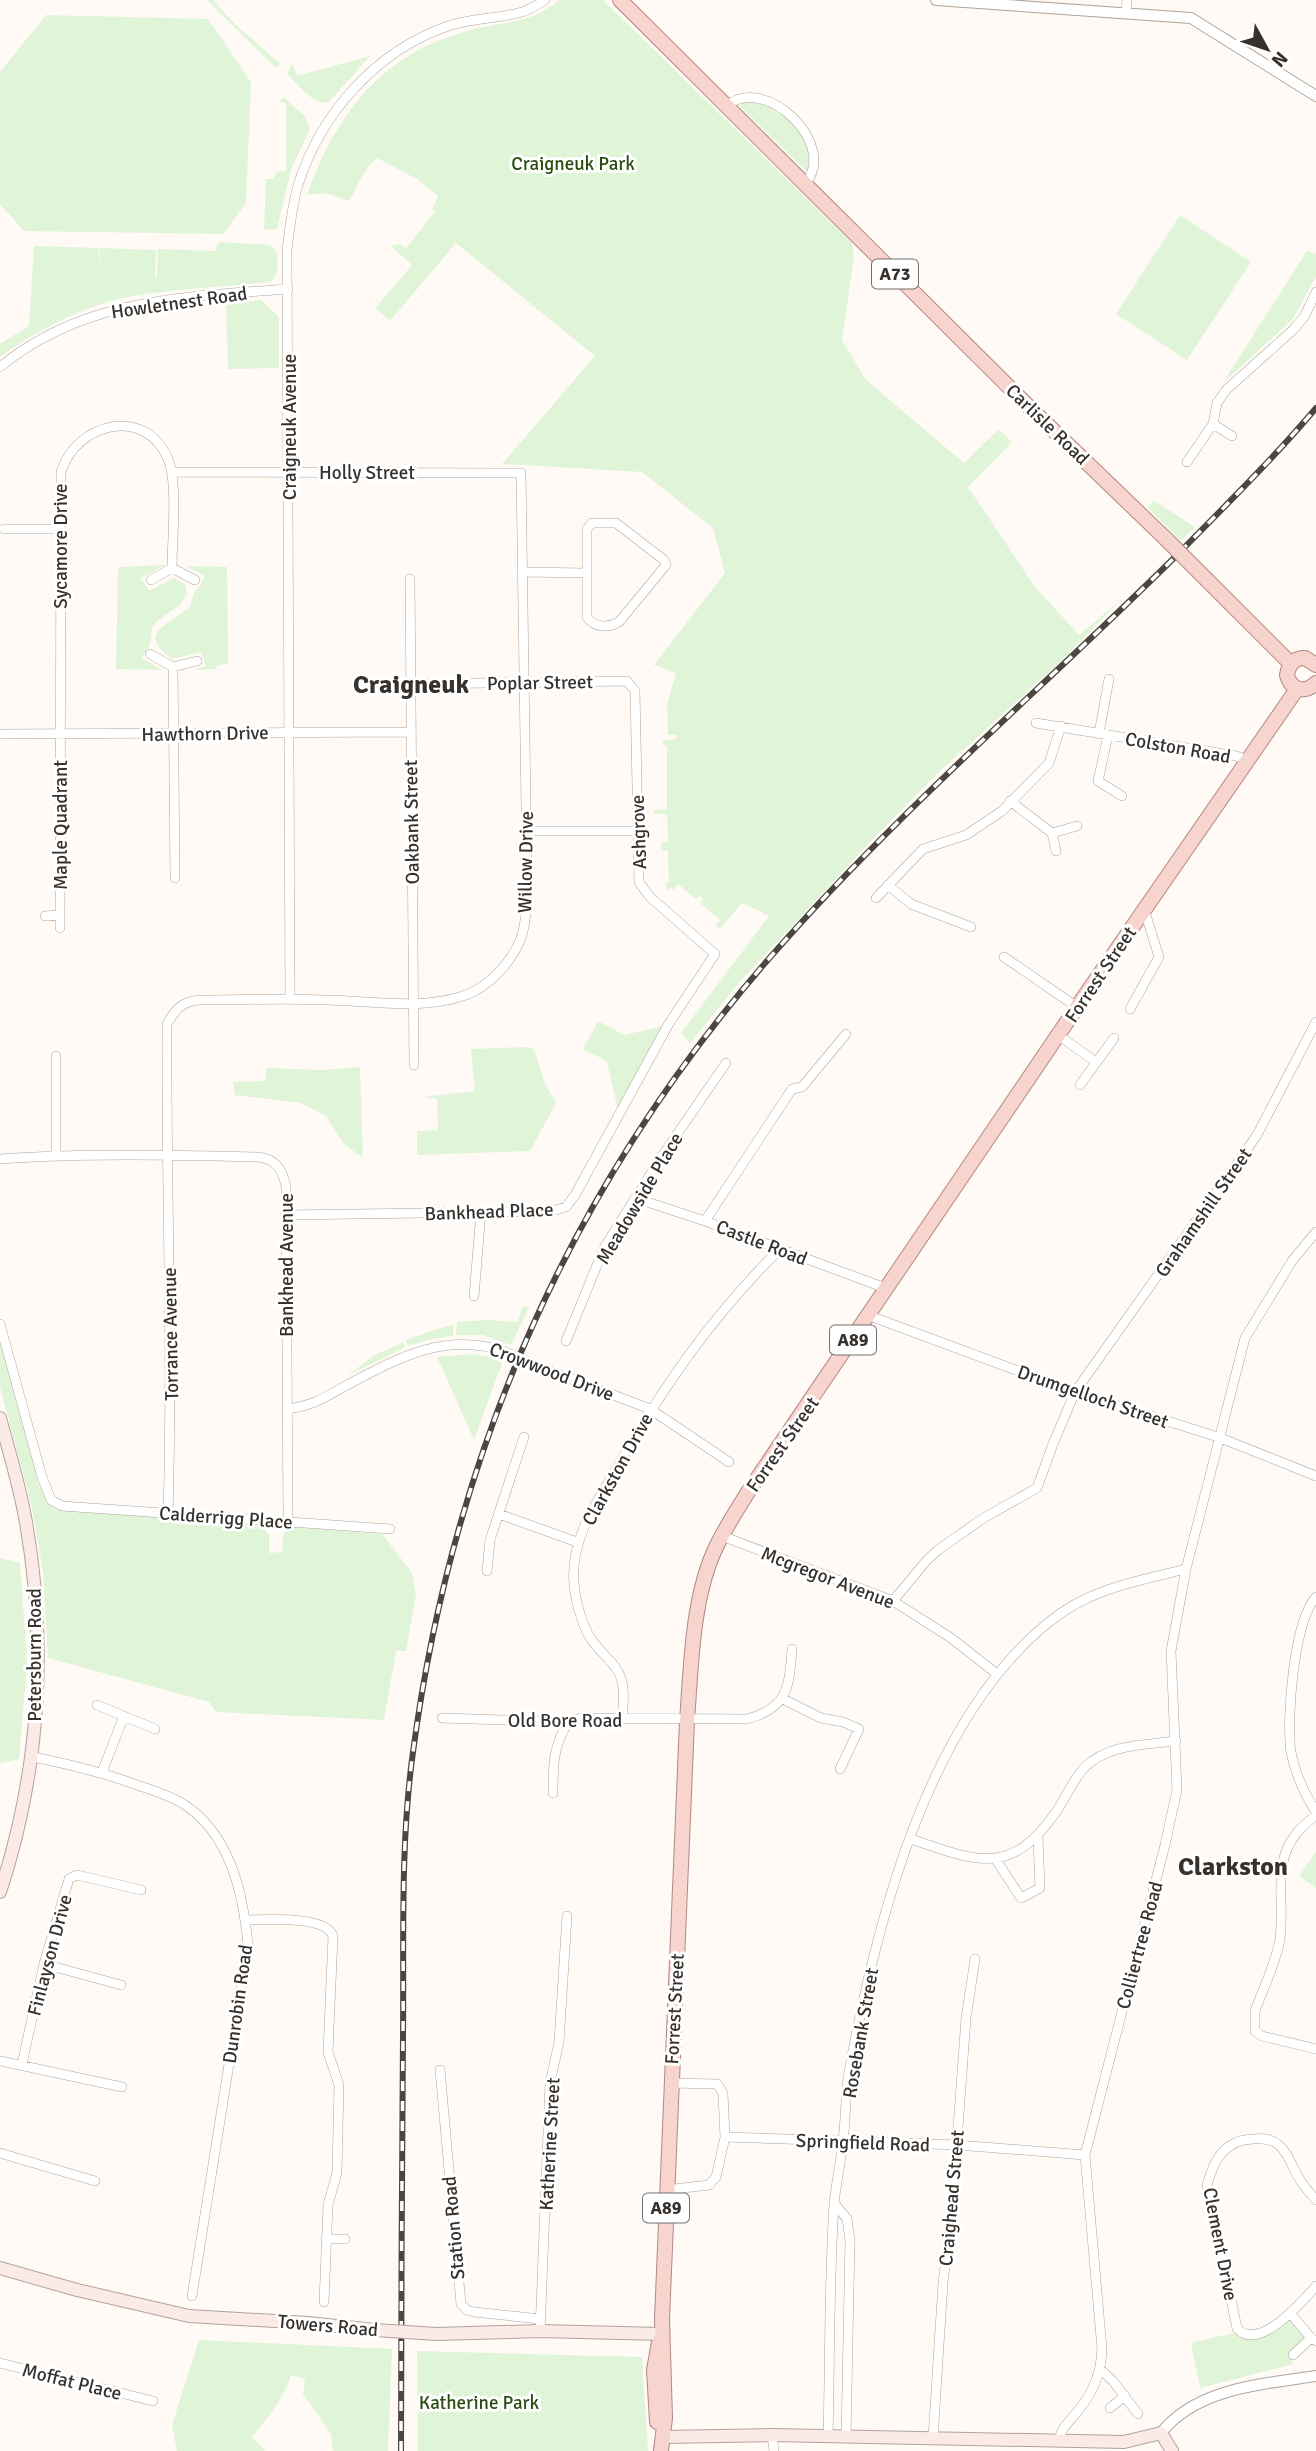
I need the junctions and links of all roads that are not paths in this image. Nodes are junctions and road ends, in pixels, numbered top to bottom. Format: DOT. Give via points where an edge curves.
graph roads {
  1 [pos="545,0"];
  2 [pos="936,0"];
  3 [pos="1127,0"];
  4 [pos="627,2"];
  5 [pos="1126,13"];
  6 [pos="1316,96"];
  7 [pos="726,107"];
  8 [pos="805,184"];
  9 [pos="288,289"];
  10 [pos="1316,292"];
  11 [pos="0,367"];
  12 [pos="1213,424"];
  13 [pos="1232,436"];
  14 [pos="1187,462"];
  15 [pos="172,472"];
  16 [pos="289,472"];
  17 [pos="521,473"];
  18 [pos="60,528"];
  19 [pos="4,529"];
  20 [pos="172,568"];
  21 [pos="522,572"];
  22 [pos="586,573"];
  23 [pos="410,579"];
  24 [pos="151,580"];
  25 [pos="195,580"];
  26 [pos="150,654"];
  27 [pos="197,661"];
  28 [pos="1315,662"];
  29 [pos="1291,663"];
  30 [pos="173,667"];
  31 [pos="1109,679"];
  32 [pos="524,681"];
  33 [pos="627,681"];
  34 [pos="411,684"];
  35 [pos="1315,685"];
  36 [pos="1297,689"];
  37 [pos="1036,723"];
  38 [pos="1061,726"];
  39 [pos="290,732"];
  40 [pos="410,732"];
  41 [pos="174,733"];
  42 [pos="0,734"];
  43 [pos="60,734"];
  44 [pos="1103,734"];
  45 [pos="1248,760"];
  46 [pos="1122,796"];
  47 [pos="1010,801"];
  48 [pos="1077,826"];
  49 [pos="526,831"];
  50 [pos="637,831"];
  51 [pos="1052,833"];
  52 [pos="1056,852"];
  53 [pos="176,878"];
  54 [pos="888,885"];
  55 [pos="876,898"];
  56 [pos="1144,909"];
  57 [pos="60,915"];
  58 [pos="45,916"];
  59 [pos="971,927"];
  60 [pos="60,928"];
  61 [pos="715,954"];
  62 [pos="1004,957"];
  63 [pos="290,999"];
  64 [pos="413,1002"];
  65 [pos="1077,1007"];
  66 [pos="1130,1009"];
  67 [pos="1316,1022"];
  68 [pos="846,1034"];
  69 [pos="1058,1035"];
  70 [pos="1114,1038"];
  71 [pos="56,1056"];
  72 [pos="1096,1062"];
  73 [pos="726,1063"];
  74 [pos="414,1065"];
  75 [pos="1080,1085"];
  76 [pos="56,1155"];
  77 [pos="166,1155"];
  78 [pos="0,1159"];
  79 [pos="635,1198"];
  80 [pos="481,1212"];
  81 [pos="285,1215"];
  82 [pos="705,1221"];
  83 [pos="1316,1232"];
  84 [pos="780,1249"];
  85 [pos="888,1289"];
  86 [pos="474,1296"];
  87 [pos="870,1316"];
  88 [pos="0,1324"];
  89 [pos="566,1341"];
  90 [pos="1076,1392"];
  91 [pos="287,1409"];
  92 [pos="650,1409"];
  93 [pos="0,1418"];
  94 [pos="524,1437"];
  95 [pos="1218,1437"];
  96 [pos="729,1462"];
  97 [pos="1316,1476"];
  98 [pos="168,1514"];
  99 [pos="499,1514"];
  100 [pos="288,1521"];
  101 [pos="390,1529"];
  102 [pos="722,1536"];
  103 [pos="577,1542"];
  104 [pos="1186,1569"];
  105 [pos="487,1571"];
  106 [pos="1316,1597"];
  107 [pos="893,1601"];
  108 [pos="792,1649"];
  109 [pos="998,1674"];
  110 [pos="783,1699"];
  111 [pos="97,1705"];
  112 [pos="124,1716"];
  113 [pos="442,1718"];
  114 [pos="622,1719"];
  115 [pos="687,1721"];
  116 [pos="568,1723"];
  117 [pos="155,1729"];
  118 [pos="1176,1741"];
  119 [pos="33,1756"];
  120 [pos="840,1769"];
  121 [pos="102,1772"];
  122 [pos="552,1793"];
  123 [pos="1316,1814"];
  124 [pos="1038,1837"];
  125 [pos="911,1839"];
  126 [pos="996,1860"];
  127 [pos="141,1890"];
  128 [pos="0,1892"];
  129 [pos="567,1916"];
  130 [pos="245,1920"];
  131 [pos="975,1959"];
  132 [pos="44,1964"];
  133 [pos="121,1985"];
  134 [pos="1316,2049"];
  135 [pos="0,2061"];
  136 [pos="22,2064"];
  137 [pos="440,2070"];
  138 [pos="671,2083"];
  139 [pos="122,2087"];
  140 [pos="725,2137"];
  141 [pos="843,2142"];
  142 [pos="957,2145"];
  143 [pos="0,2153"];
  144 [pos="1084,2155"];
  145 [pos="95,2181"];
  146 [pos="666,2190"];
  147 [pos="1316,2200"];
  148 [pos="834,2203"];
  149 [pos="327,2239"];
  150 [pos="345,2239"];
  151 [pos="0,2268"];
  152 [pos="1316,2286"];
  153 [pos="192,2296"];
  154 [pos="324,2302"];
  155 [pos="1291,2314"];
  156 [pos="540,2325"];
  157 [pos="661,2334"];
  158 [pos="1313,2339"];
  159 [pos="1293,2355"];
  160 [pos="0,2363"];
  161 [pos="1101,2370"];
  162 [pos="1316,2376"];
  163 [pos="146,2387"];
  164 [pos="1125,2396"];
  165 [pos="1110,2408"];
  166 [pos="1138,2414"];
  167 [pos="1161,2433"];
  168 [pos="772,2435"];
  169 [pos="828,2436"];
  170 [pos="846,2437"];
  171 [pos="933,2438"];
  172 [pos="1059,2440"];
  173 [pos="662,2444"];
  174 [pos="774,2451"];
  175 [pos="1172,2451"];
  1 -- 9 [label="street, Craigneuk Avenue" via="523,12 431,32 378,64 356,86 328,122 304,167 287,248"];
  2 -- 5 [label="street"];
  3 -- 5 [label="street"];
  4 -- 7 [label="main road, Carlisle Road / A73"];
  5 -- 6 [label="street" via="1191,18"];
  7 -- 8 [label="main road, Carlisle Road / A73"];
  7 -- 8 [label="street" via="738,99 756,98 792,117 814,155 814,170"];
  8 -- 29 [label="main road, Carlisle Road / A73, bridge"];
  9 -- 11 [label="street, Howletnest Road" via="105,311 34,342"];
  9 -- 16 [label="street, Craigneuk Avenue"];
  10 -- 12 [label="street" via="1293,330 1226,390 1217,403"];
  12 -- 13 [label="street"];
  12 -- 14 [label="street"];
  15 -- 16 [label="street, Holly Street"];
  15 -- 18 [label="street, Sycamore Drive" via="164,451 143,432 115,425 94,431 64,460"];
  15 -- 20 [label="street"];
  16 -- 17 [label="street, Holly Street"];
  16 -- 39 [label="street, Craigneuk Avenue"];
  17 -- 21 [label="street, Willow Drive"];
  18 -- 19 [label="street"];
  18 -- 43 [label="street, Sycamore Drive"];
  20 -- 24 [label="street"];
  20 -- 25 [label="street"];
  21 -- 22 [label="street"];
  21 -- 32 [label="street, Willow Drive"];
  22 -- 22 [label="street" via="587,529 592,523 616,523 666,565 612,626 600,626 587,617"];
  23 -- 34 [label="street, Oakbank Street"];
  26 -- 30 [label="street"];
  27 -- 30 [label="street"];
  28 -- 29 [label="main road" via="1301,658"];
  29 -- 36 [label="main road" via="1287,675"];
  30 -- 41 [label="street"];
  31 -- 44 [label="street"];
  32 -- 33 [label="street, Poplar Street"];
  32 -- 34 [label="street, Poplar Street"];
  32 -- 49 [label="street, Willow Drive"];
  33 -- 50 [label="street, Ashgrove" via="635,691"];
  34 -- 40 [label="street, Oakbank Street"];
  35 -- 36 [label="main road"];
  36 -- 45 [label="main road, Forrest Street / A89"];
  37 -- 38 [label="street, Colston Road"];
  38 -- 44 [label="street, Colston Road"];
  38 -- 47 [label="street" via="1049,763"];
  39 -- 40 [label="street, Hawthorn Drive"];
  39 -- 41 [label="street, Hawthorn Drive"];
  39 -- 63 [label="street, Craigneuk Avenue"];
  40 -- 64 [label="street, Oakbank Street"];
  41 -- 43 [label="street, Hawthorn Drive"];
  41 -- 53 [label="street"];
  42 -- 43 [label="street, Hawthorn Drive"];
  43 -- 57 [label="street, Maple Quadrant"];
  44 -- 45 [label="street, Colston Road"];
  44 -- 46 [label="street, Colston Road" via="1098,781"];
  45 -- 56 [label="main road, Forrest Street / A89"];
  47 -- 51 [label="street"];
  47 -- 54 [label="street" via="966,835 923,849"];
  48 -- 51 [label="street"];
  49 -- 50 [label="street"];
  49 -- 64 [label="street, Willow Drive" via="522,937 505,965 466,996"];
  50 -- 61 [label="street, Ashgrove" via="639,882"];
  51 -- 52 [label="street"];
  54 -- 55 [label="street"];
  54 -- 59 [label="street" via="911,904"];
  56 -- 65 [label="main road, Forrest Street / A89"];
  56 -- 66 [label="street" via="1159,957"];
  57 -- 58 [label="street, Maple Quadrant"];
  57 -- 60 [label="street, Maple Quadrant"];
  61 -- 80 [label="street, Bankhead Place" via="668,1025 571,1202 552,1211"];
  62 -- 65 [label="street"];
  63 -- 64 [label="street, Willow Drive"];
  63 -- 77 [label="street, Willow Drive" via="199,1000 175,1009 167,1024"];
  64 -- 74 [label="street, Oakbank Street"];
  65 -- 69 [label="main road, Forrest Street / A89"];
  67 -- 90 [label="street, Grahamshill Street" via="1257,1135"];
  68 -- 82 [label="street" via="802,1087 792,1089"];
  69 -- 72 [label="street"];
  69 -- 85 [label="main road, Forrest Street / A89"];
  70 -- 72 [label="street"];
  71 -- 76 [label="street"];
  72 -- 75 [label="street"];
  73 -- 79 [label="street, Meadowside Place"];
  76 -- 77 [label="street, Bankhead Avenue"];
  76 -- 78 [label="street, Bankhead Avenue"];
  77 -- 81 [label="street, Bankhead Avenue" via="267,1158 285,1178"];
  77 -- 98 [label="street, Torrance Avenue" via="171,1407"];
  79 -- 82 [label="street, Castle Road"];
  79 -- 89 [label="street, Meadowside Place" via="604,1248"];
  80 -- 81 [label="street, Bankhead Place"];
  80 -- 86 [label="street"];
  81 -- 91 [label="street, Bankhead Avenue"];
  82 -- 84 [label="street, Castle Road"];
  83 -- 95 [label="street, Colliertree Road" via="1292,1261 1245,1338"];
  84 -- 85 [label="street, Castle Road"];
  84 -- 92 [label="street, Clarkston Drive" via="704,1332"];
  85 -- 87 [label="main road, Forrest Street / A89"];
  87 -- 90 [label="street, Drumgelloch Street"];
  87 -- 102 [label="main road, Forrest Street / A89"];
  88 -- 98 [label="street, Calderrigg Place" via="51,1500 62,1506"];
  90 -- 95 [label="street, Drumgelloch Street"];
  90 -- 107 [label="street, Grahamshill Street" via="1037,1489 938,1550"];
  91 -- 92 [label="street, Crowwood Drive, bridge" via="311,1405 427,1348 476,1344"];
  91 -- 100 [label="street, Bankhead Avenue"];
  92 -- 96 [label="street, Crowwood Drive"];
  92 -- 103 [label="street, Clarkston Drive"];
  93 -- 119 [label="main road, Petersburn Road" via="34,1573 38,1685"];
  94 -- 99 [label="street"];
  95 -- 97 [label="street, Drumgelloch Street"];
  95 -- 104 [label="street, Colliertree Road"];
  98 -- 100 [label="street, Calderrigg Place"];
  99 -- 103 [label="street"];
  99 -- 105 [label="street"];
  100 -- 101 [label="street, Calderrigg Place"];
  102 -- 107 [label="street, Mcgregor Avenue"];
  102 -- 115 [label="main road, Forrest Street / A89" via="703,1588 692,1649"];
  103 -- 114 [label="street, Clarkston Drive" via="574,1583 582,1616 590,1638 622,1680"];
  104 -- 109 [label="street, Rosebank Street" via="1114,1586 1084,1599 1050,1621"];
  104 -- 118 [label="street, Colliertree Road" via="1171,1651"];
  106 -- 123 [label="street" via="1306,1614 1295,1661 1290,1749 1305,1796"];
  107 -- 109 [label="street, Mcgregor Avenue"];
  108 -- 110 [label="street"];
  109 -- 125 [label="street, Rosebank Street" via="959,1729"];
  110 -- 115 [label="street, Old Bore Road" via="772,1710 747,1719"];
  110 -- 120 [label="street" via="859,1730"];
  111 -- 112 [label="street"];
  112 -- 117 [label="street"];
  112 -- 121 [label="street"];
  113 -- 116 [label="street, Old Bore Road"];
  114 -- 115 [label="street, Old Bore Road"];
  114 -- 116 [label="street, Old Bore Road" via="581,1718"];
  115 -- 138 [label="main road, Forrest Street / A89"];
  116 -- 122 [label="street" via="558,1739"];
  118 -- 124 [label="street" via="1114,1749 1085,1767"];
  118 -- 144 [label="street, Colliertree Road" via="1177,1790 1166,1845"];
  119 -- 121 [label="street, Dunrobin Road"];
  119 -- 128 [label="main road, Petersburn Road"];
  121 -- 130 [label="street, Dunrobin Road" via="195,1812 226,1851"];
  123 -- 134 [label="street" via="1296,1833 1283,1862 1279,1946 1253,2022 1262,2036"];
  124 -- 126 [label="street"];
  124 -- 126 [label="street" via="1040,1888 1021,1898"];
  125 -- 126 [label="street" via="961,1856"];
  125 -- 141 [label="street, Rosebank Street" via="872,1965 851,2063"];
  127 -- 132 [label="street, Finlayson Drive" via="77,1875 69,1879"];
  129 -- 156 [label="street, Katherine Street" via="559,2042 550,2083"];
  130 -- 149 [label="street" via="312,1922 323,1924 333,1936 328,2052 338,2085 337,2173 328,2205"];
  130 -- 153 [label="street, Dunrobin Road" via="248,1945"];
  131 -- 142 [label="street, Craighead Street"];
  132 -- 133 [label="street"];
  132 -- 136 [label="street, Finlayson Drive"];
  135 -- 136 [label="street"];
  136 -- 139 [label="street"];
  137 -- 156 [label="street, Station Road" via="461,2304 474,2312"];
  138 -- 140 [label="street" via="717,2084 723,2093"];
  138 -- 146 [label="main road, Forrest Street / A89"];
  140 -- 141 [label="street, Springfield Road"];
  140 -- 146 [label="street" via="716,2178 709,2185"];
  141 -- 142 [label="street, Springfield Road"];
  141 -- 148 [label="street, Rosebank Street"];
  142 -- 144 [label="street, Springfield Road"];
  142 -- 171 [label="street, Craighead Street"];
  143 -- 145 [label="street"];
  144 -- 161 [label="street, Colliertree Road"];
  146 -- 157 [label="main road, Forrest Street / A89"];
  147 -- 155 [label="street, Clement Drive" via="1279,2145 1266,2138 1240,2139 1223,2150 1212,2166 1207,2186 1237,2328 1248,2335"];
  148 -- 169 [label="street, Rosebank Street"];
  148 -- 170 [label="street" via="846,2219 850,2240"];
  149 -- 150 [label="street"];
  149 -- 154 [label="street"];
  151 -- 156 [label="main road, Towers Road, bridge" via="189,2316 437,2334"];
  152 -- 155 [label="street, Clement Drive"];
  155 -- 158 [label="street"];
  156 -- 157 [label="main road, Towers Road"];
  157 -- 173 [label="main road, Forrest Street / A89" via="654,2370"];
  158 -- 159 [label="street"];
  160 -- 163 [label="street, Moffat Place" via="148,2400"];
  161 -- 164 [label="street"];
  161 -- 172 [label="street, Colliertree Road" via="1090,2396 1061,2430"];
  162 -- 167 [label="street" via="1236,2389 1211,2398 1189,2408"];
  164 -- 165 [label="street"];
  164 -- 166 [label="street"];
  167 -- 172 [label="main road" via="1124,2442"];
  167 -- 175 [label="main road"];
  168 -- 169 [label="main road"];
  168 -- 173 [label="main road"];
  168 -- 174 [label="street"];
  169 -- 170 [label="main road"];
  170 -- 171 [label="main road"];
  171 -- 172 [label="main road"];
}
